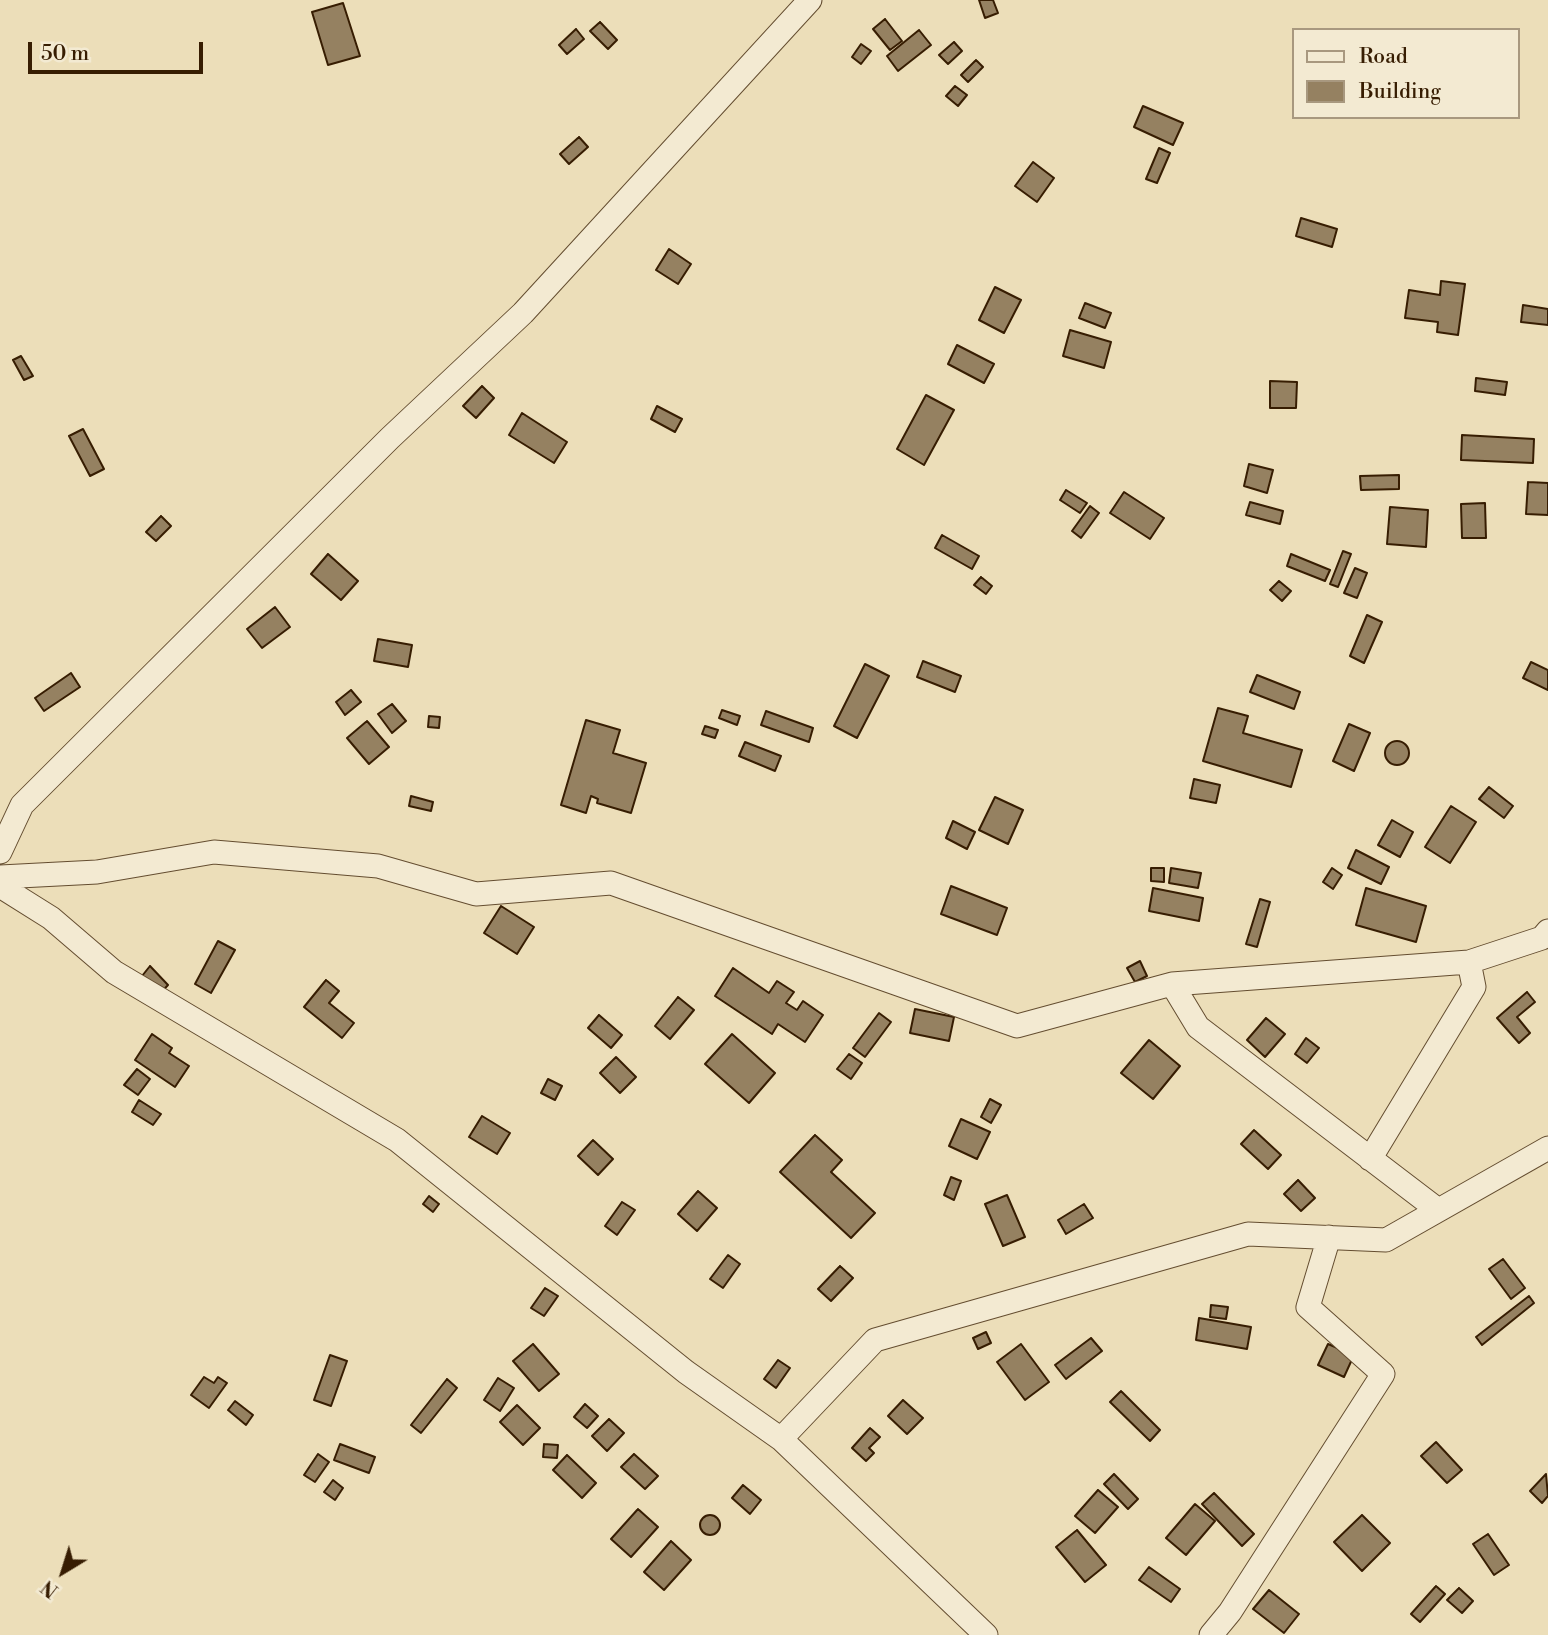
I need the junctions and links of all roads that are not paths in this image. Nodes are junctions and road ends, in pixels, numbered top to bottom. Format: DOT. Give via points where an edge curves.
graph roads {
  1 [pos="810,0"];
  2 [pos="0,852"];
  3 [pos="0,877"];
  4 [pos="0,886"];
  5 [pos="1548,932"];
  6 [pos="1469,962"];
  7 [pos="1172,984"];
  8 [pos="1548,1148"];
  9 [pos="1370,1158"];
  10 [pos="1438,1210"];
  11 [pos="1329,1237"];
  12 [pos="781,1439"];
  13 [pos="986,1635"];
  14 [pos="1211,1635"];
  1 -- 2 [label="street" via="523,313 22,805"];
  3 -- 7 [label="street" via="97,873 214,852 378,866 475,894 611,883 1017,1026"];
  4 -- 12 [label="street" via="51,918 114,972 397,1140 686,1372"];
  5 -- 6 [label="street"];
  6 -- 7 [label="street"];
  6 -- 9 [label="street" via="1474,986"];
  7 -- 9 [label="street" via="1198,1027"];
  8 -- 10 [label="street"];
  9 -- 10 [label="street"];
  10 -- 11 [label="street" via="1386,1240"];
  11 -- 12 [label="street" via="1248,1234 875,1340"];
  11 -- 14 [label="street" via="1308,1307 1383,1374"];
  12 -- 13 [label="street"];
}
